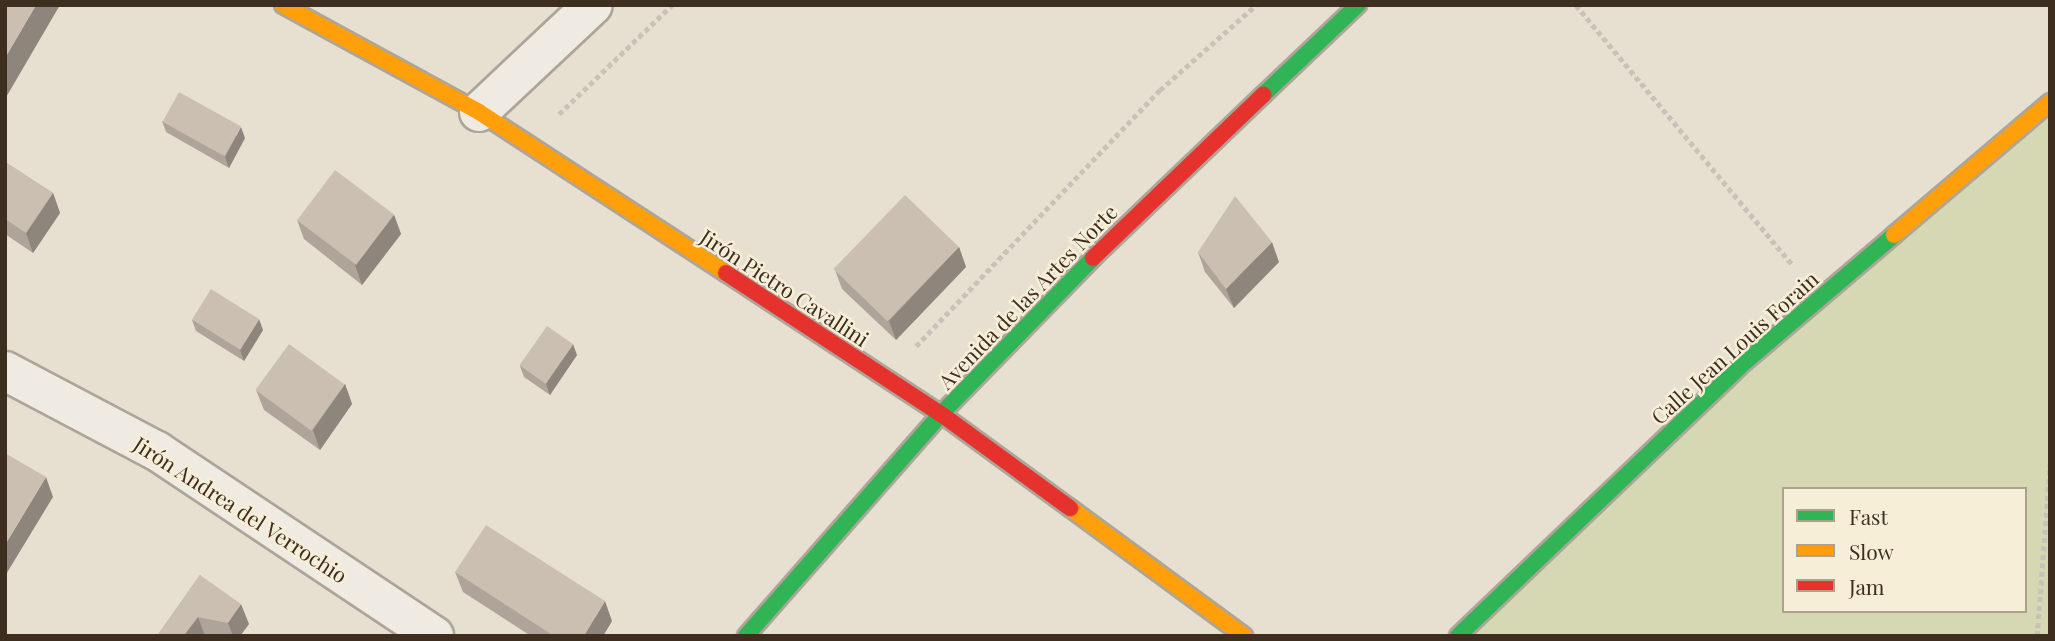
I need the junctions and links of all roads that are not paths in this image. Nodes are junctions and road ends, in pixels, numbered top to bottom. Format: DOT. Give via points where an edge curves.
graph roads {
  1 [pos="283,5"];
  2 [pos="593,5"];
  3 [pos="1358,5"];
  4 [pos="2050,102"];
  5 [pos="479,112"];
  6 [pos="5,371"];
  7 [pos="941,414"];
  8 [pos="434,636"];
  9 [pos="746,636"];
  10 [pos="1244,636"];
  11 [pos="1458,636"];
  1 -- 5 [label="street, Jirón Pietro Cavallini"];
  2 -- 5 [label="street"];
  3 -- 7 [label="street, Avenida de las Artes Norte" via="1132,218"];
  4 -- 11 [label="street, Calle Jean Louis Forain" via="1812,304"];
  5 -- 7 [label="street, Jirón Pietro Cavallini"];
  6 -- 8 [label="street, Jirón Andrea del Verrochio" via="157,451"];
  7 -- 9 [label="street, Avenida de las Artes Norte"];
  7 -- 10 [label="street, Jirón Pietro Cavallini"];
}
